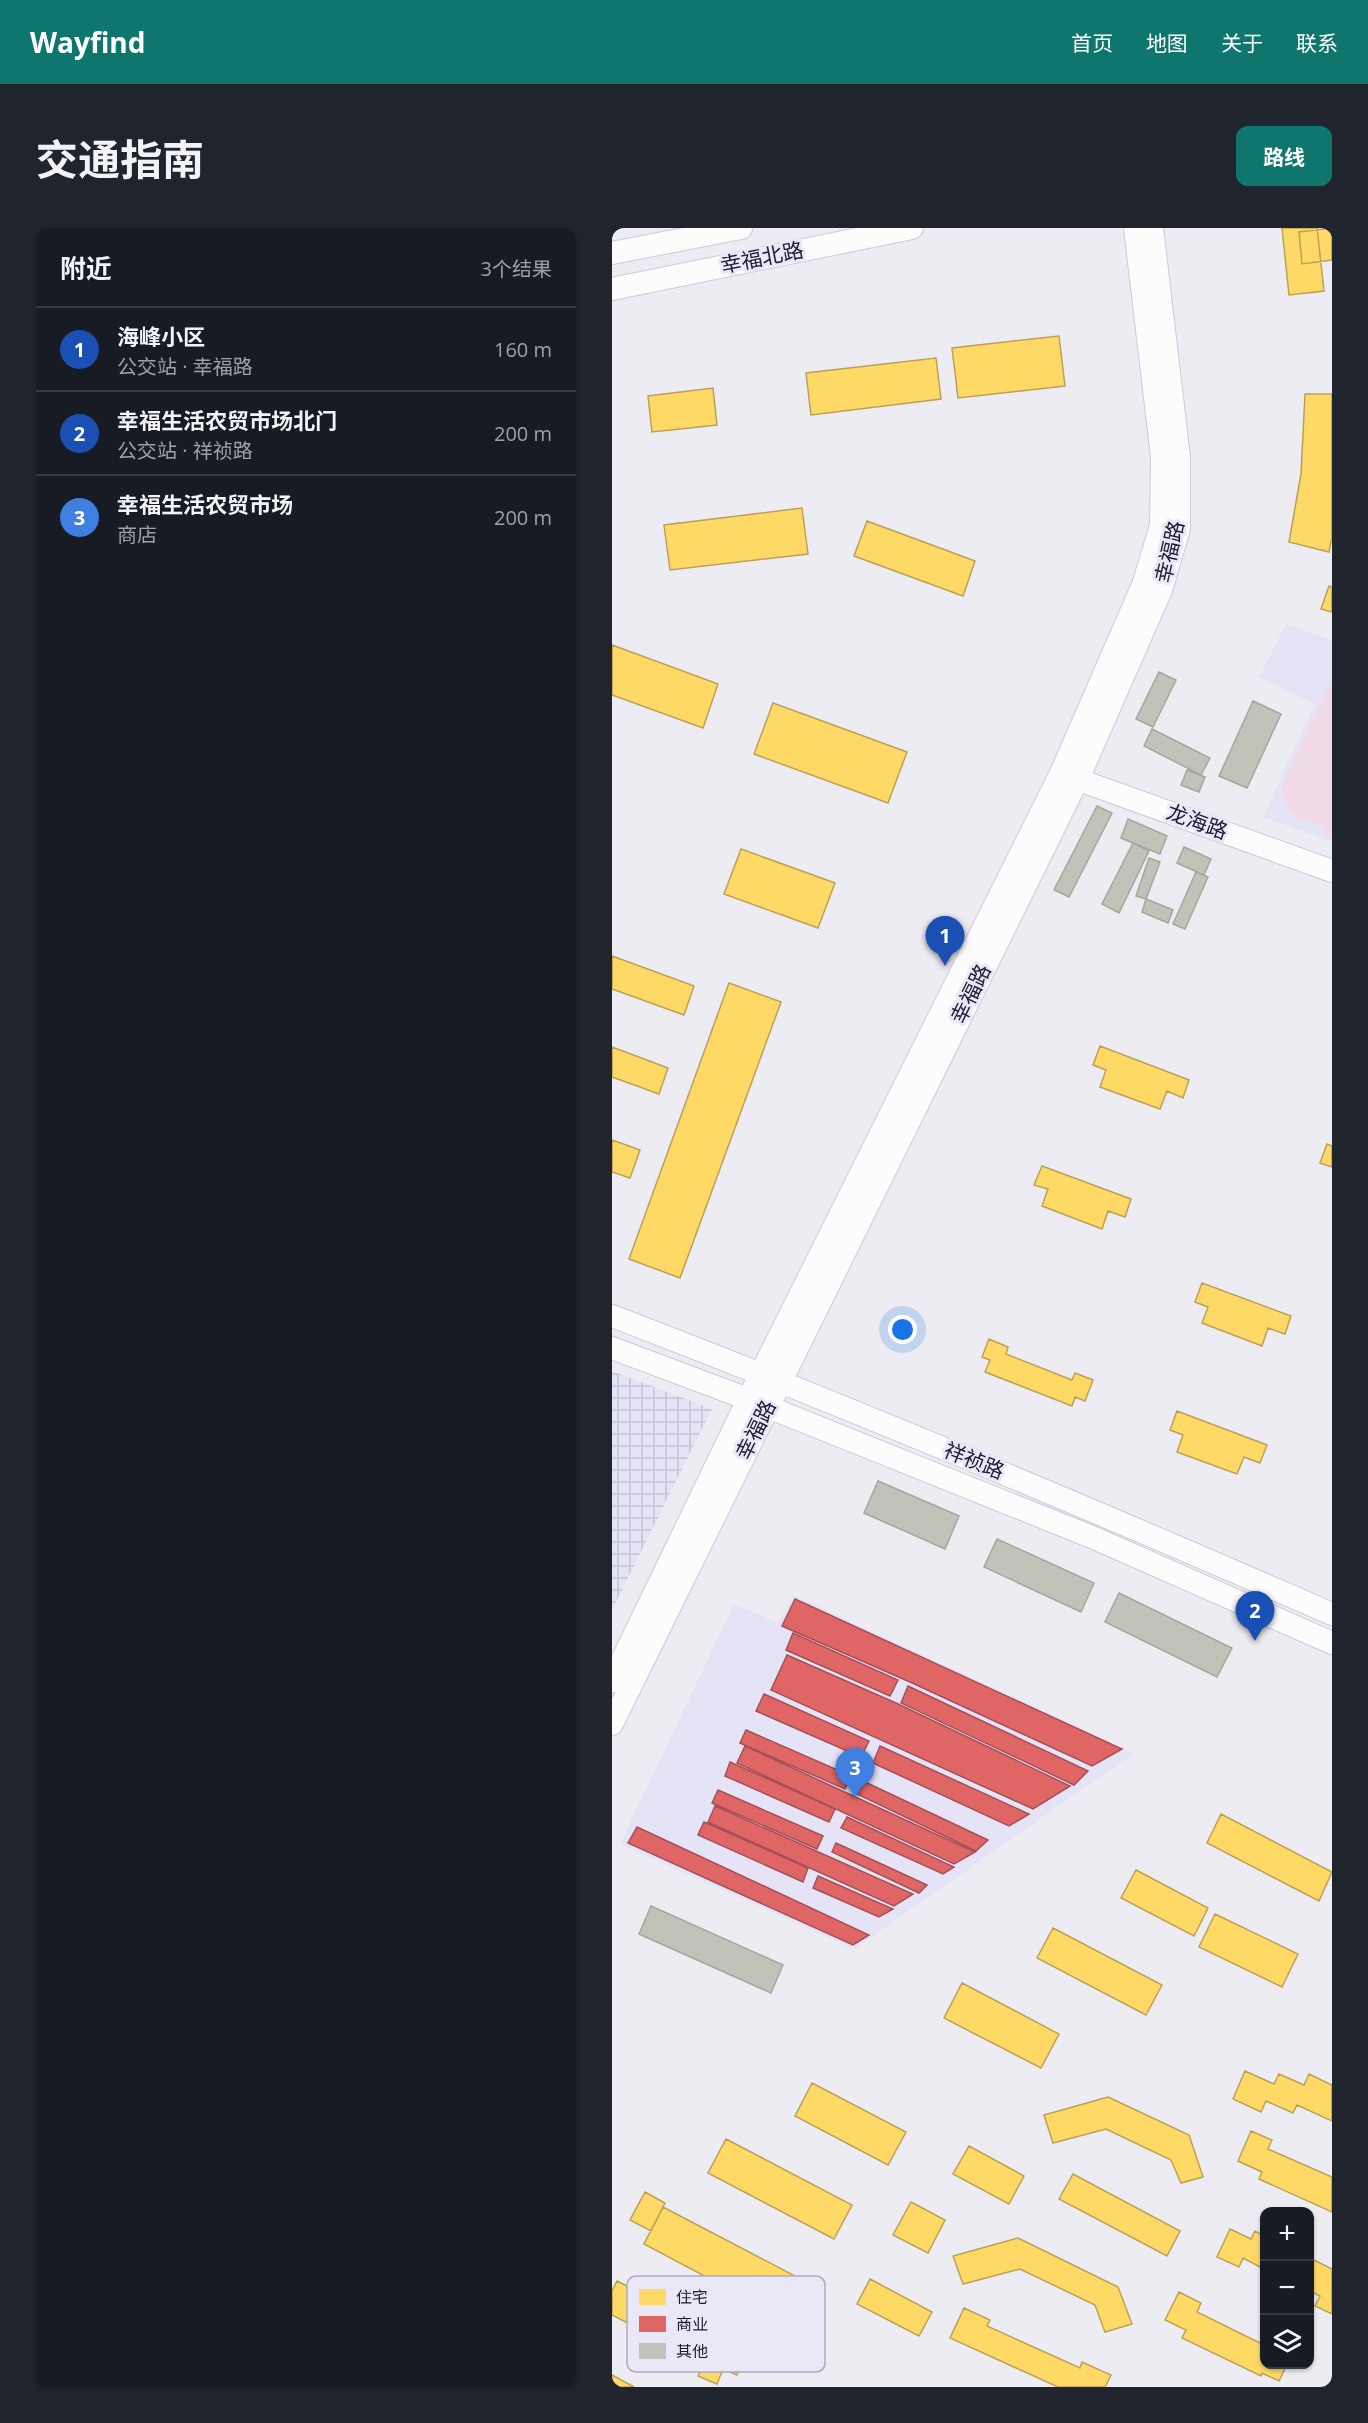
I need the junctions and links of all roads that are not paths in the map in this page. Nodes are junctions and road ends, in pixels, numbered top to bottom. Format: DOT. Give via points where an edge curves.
graph roads {
  1 [pos="741,228"];
  2 [pos="912,228"];
  3 [pos="1135,228"];
  4 [pos="1152,228"];
  5 [pos="612,253"];
  6 [pos="612,289"];
  7 [pos="1069,776"];
  8 [pos="1332,871"];
  9 [pos="612,1316"];
  10 [pos="612,1348"];
  11 [pos="770,1377"];
  12 [pos="757,1403"];
  13 [pos="1332,1614"];
  14 [pos="1332,1643"];
  15 [pos="612,1681"];
  16 [pos="612,1724"];
  1 -- 5 [label="main road, 幸福北路"];
  2 -- 6 [label="main road, 幸福北路"];
  3 -- 7 [label="main road, 幸福路" via="1162,457 1161,526 1143,585"];
  4 -- 7 [label="main road, 幸福路" via="1179,457 1179,529 1161,590"];
  7 -- 8 [label="main road, 龙海路"];
  7 -- 11 [label="main road, 幸福路"];
  9 -- 11 [label="main road, 祥祯路"];
  10 -- 12 [label="main road, 祥祯路"];
  11 -- 12 [label="main road, 幸福路"];
  11 -- 13 [label="main road, 祥祯路"];
  12 -- 14 [label="main road, 祥祯路" via="1092,1537"];
  12 -- 15 [label="main road, 幸福路"];
  12 -- 16 [label="main road, 幸福路"];
}
